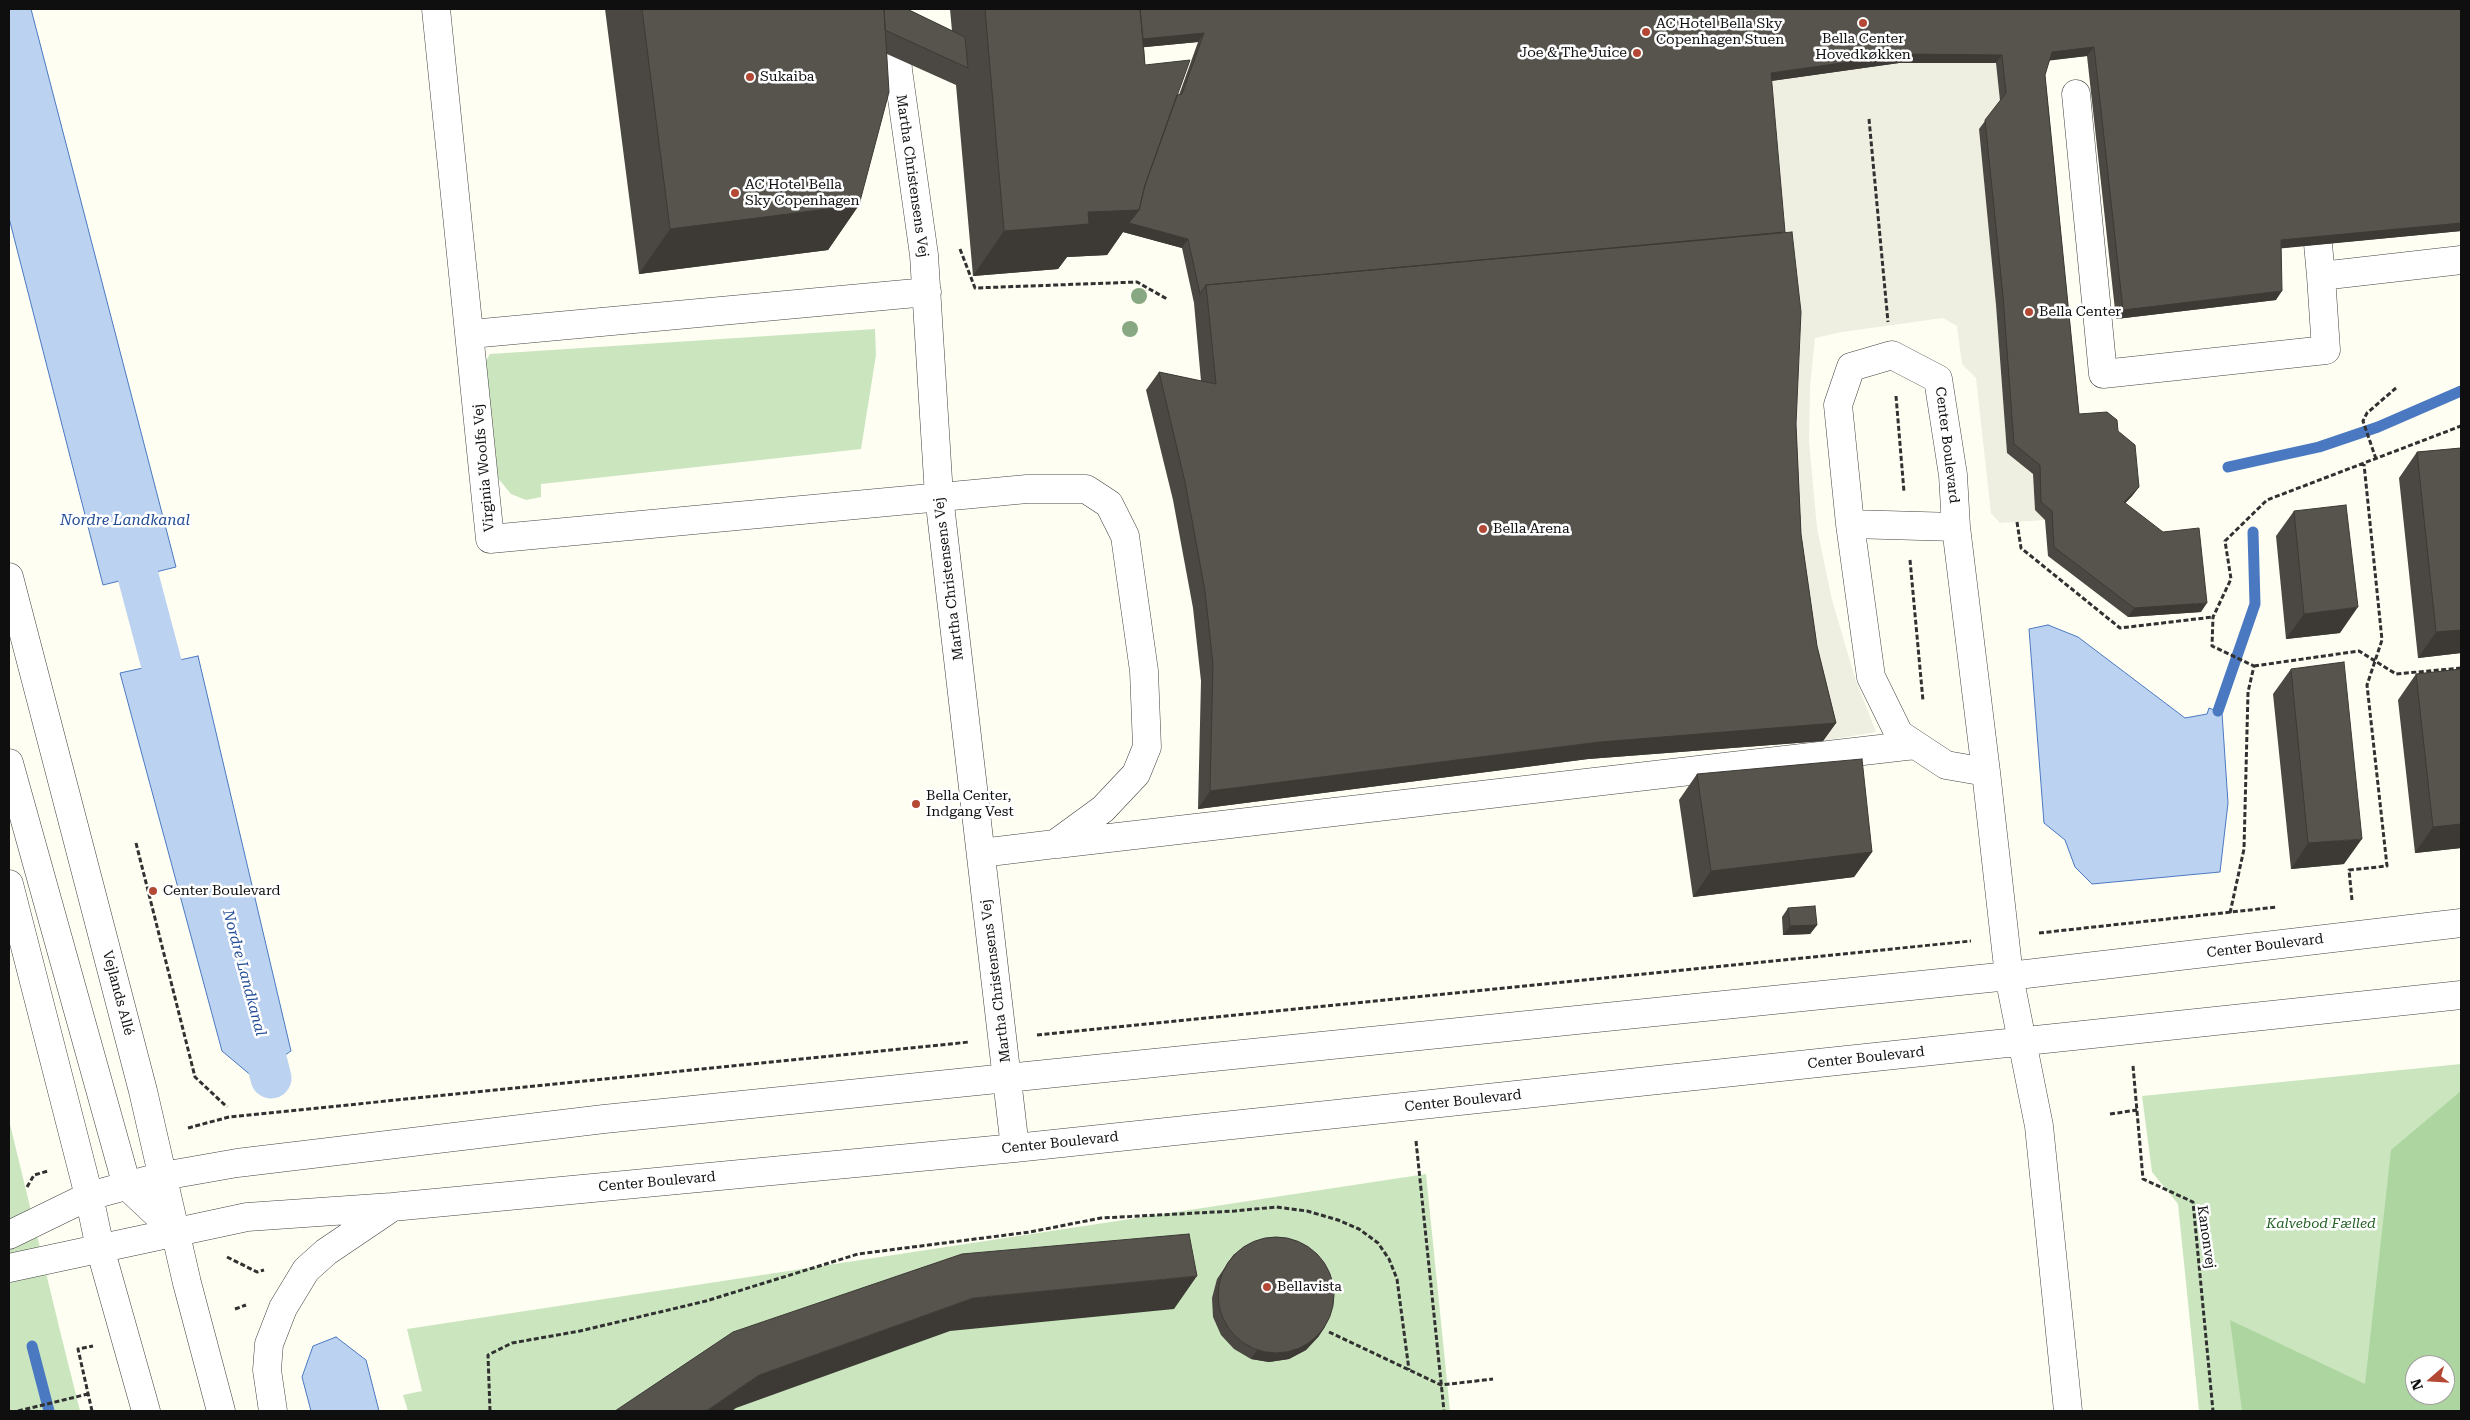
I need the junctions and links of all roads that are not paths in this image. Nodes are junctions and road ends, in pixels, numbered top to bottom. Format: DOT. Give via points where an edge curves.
graph roads {
  1 [pos="436,9"];
  2 [pos="894,9"];
  3 [pos="2076,94"];
  4 [pos="2318,244"];
  5 [pos="2461,260"];
  6 [pos="2321,276"];
  7 [pos="927,292"];
  8 [pos="471,334"];
  9 [pos="939,496"];
  10 [pos="1850,524"];
  11 [pos="1956,528"];
  12 [pos="9,577"];
  13 [pos="1915,745"];
  14 [pos="9,763"];
  15 [pos="1986,772"];
  16 [pos="1055,844"];
  17 [pos="981,853"];
  18 [pos="9,884"];
  19 [pos="2461,923"];
  20 [pos="2009,976"];
  21 [pos="2461,995"];
  22 [pos="2022,1041"];
  23 [pos="1007,1078"];
  24 [pos="1015,1148"];
  25 [pos="163,1176"];
  26 [pos="127,1186"];
  27 [pos="89,1196"];
  28 [pos="392,1207"];
  29 [pos="175,1231"];
  30 [pos="9,1235"];
  31 [pos="100,1248"];
  32 [pos="9,1268"];
  33 [pos="146,1411"];
  34 [pos="221,1411"];
  35 [pos="273,1411"];
  36 [pos="2068,1411"];
  1 -- 8 [label="street, Virginia Woolfs Vej"];
  2 -- 7 [label="street, Martha Christensens Vej" via="898,70"];
  3 -- 6 [label="street" via="2103,374 2326,350"];
  4 -- 6 [label="street"];
  5 -- 6 [label="street"];
  7 -- 8 [label="street"];
  7 -- 9 [label="street, Martha Christensens Vej"];
  8 -- 9 [label="street, Virginia Woolfs Vej" via="490,539"];
  9 -- 16 [label="street" via="1027,489 1086,489 1109,504 1125,536 1144,671 1147,747 1136,774 1103,809"];
  9 -- 17 [label="street, Martha Christensens Vej"];
  10 -- 11 [label="street"];
  10 -- 11 [label="street, Center Boulevard" via="1838,405 1851,367 1892,355 1938,379 1953,475"];
  10 -- 13 [label="street" via="1871,677 1899,734"];
  11 -- 15 [label="street, Center Boulevard"];
  12 -- 25 [label="street, Vejlands Allé"];
  13 -- 15 [label="street" via="1946,765"];
  13 -- 16 [label="street"];
  14 -- 26 [label="street"];
  15 -- 20 [label="street, Center Boulevard"];
  16 -- 17 [label="street"];
  17 -- 23 [label="street, Martha Christensens Vej"];
  18 -- 27 [label="street"];
  19 -- 20 [label="street, Center Boulevard"];
  20 -- 22 [label="street, Center Boulevard"];
  20 -- 23 [label="street, Center Boulevard"];
  21 -- 22 [label="street, Center Boulevard"];
  22 -- 24 [label="street, Center Boulevard"];
  22 -- 36 [label="street" via="2040,1126"];
  23 -- 24 [label="street, Martha Christensens Vej"];
  23 -- 25 [label="street, Center Boulevard" via="604,1119 237,1163"];
  24 -- 28 [label="street, Center Boulevard"];
  25 -- 26 [label="street, Center Boulevard"];
  25 -- 29 [label="street, Vejlands Allé"];
  26 -- 27 [label="street, Center Boulevard"];
  26 -- 29 [label="street"];
  27 -- 30 [label="street"];
  27 -- 31 [label="street"];
  28 -- 29 [label="street, Center Boulevard" via="247,1217"];
  28 -- 35 [label="street" via="326,1252 306,1270 283,1308 268,1344 267,1370"];
  29 -- 31 [label="street, Center Boulevard"];
  29 -- 34 [label="street, Vejlands Allé"];
  31 -- 32 [label="street"];
  31 -- 33 [label="street"];
}
